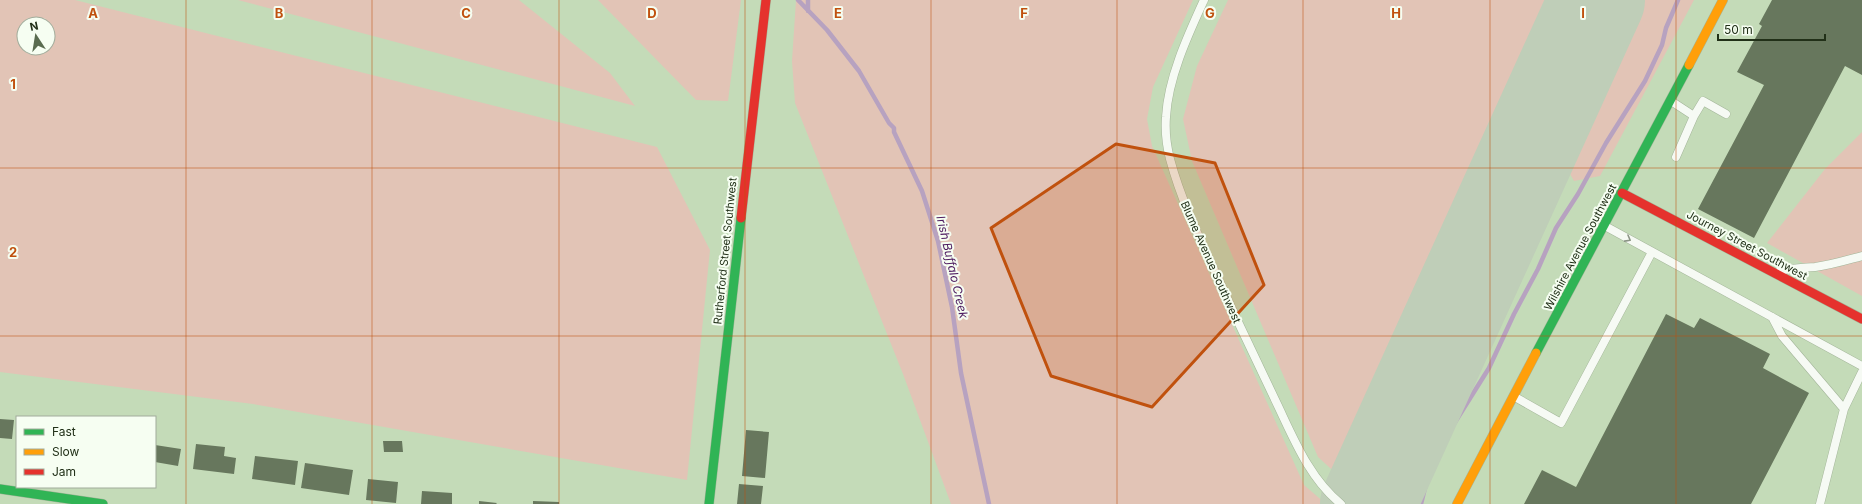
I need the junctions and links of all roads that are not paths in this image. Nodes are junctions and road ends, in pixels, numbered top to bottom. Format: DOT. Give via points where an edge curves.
graph roads {
  1 [pos="766,0"];
  2 [pos="1204,0"];
  3 [pos="1723,0"];
  4 [pos="1670,100"];
  5 [pos="1726,114"];
  6 [pos="1694,116"];
  7 [pos="1676,157"];
  8 [pos="1622,193"];
  9 [pos="1604,226"];
  10 [pos="1652,252"];
  11 [pos="1862,256"];
  12 [pos="1774,273"];
  13 [pos="1772,317"];
  14 [pos="1862,319"];
  15 [pos="1862,366"];
  16 [pos="1862,372"];
  17 [pos="1514,396"];
  18 [pos="1844,409"];
  19 [pos="0,489"];
  20 [pos="103,504"];
  21 [pos="709,504"];
  22 [pos="1341,504"];
  23 [pos="1457,504"];
  24 [pos="1820,504"];
  1 -- 21 [label="street, Rutherford Street Southwest"];
  2 -- 22 [label="lane, Blume Avenue Southwest" via="1186,41 1170,90 1166,118 1170,158 1183,201 1300,452 1331,496"];
  3 -- 4 [label="street, Wilshire Avenue Southwest"];
  4 -- 6 [label="lane"];
  4 -- 8 [label="street, Wilshire Avenue Southwest"];
  5 -- 6 [label="lane" via="1703,101"];
  6 -- 7 [label="lane"];
  8 -- 9 [label="street, Wilshire Avenue Southwest"];
  8 -- 12 [label="street, Journey Street Southwest"];
  9 -- 10 [label="lane, one-way"];
  9 -- 17 [label="street, Wilshire Avenue Southwest"];
  10 -- 13 [label="lane"];
  10 -- 17 [label="lane" via="1561,423"];
  11 -- 12 [label="lane" via="1815,267 1794,267"];
  12 -- 14 [label="street, Journey Street Southwest"];
  13 -- 15 [label="lane"];
  13 -- 18 [label="lane" via="1782,336"];
  16 -- 18 [label="lane"];
  17 -- 23 [label="street, Wilshire Avenue Southwest"];
  18 -- 24 [label="lane"];
  19 -- 20 [label="street"];
}
